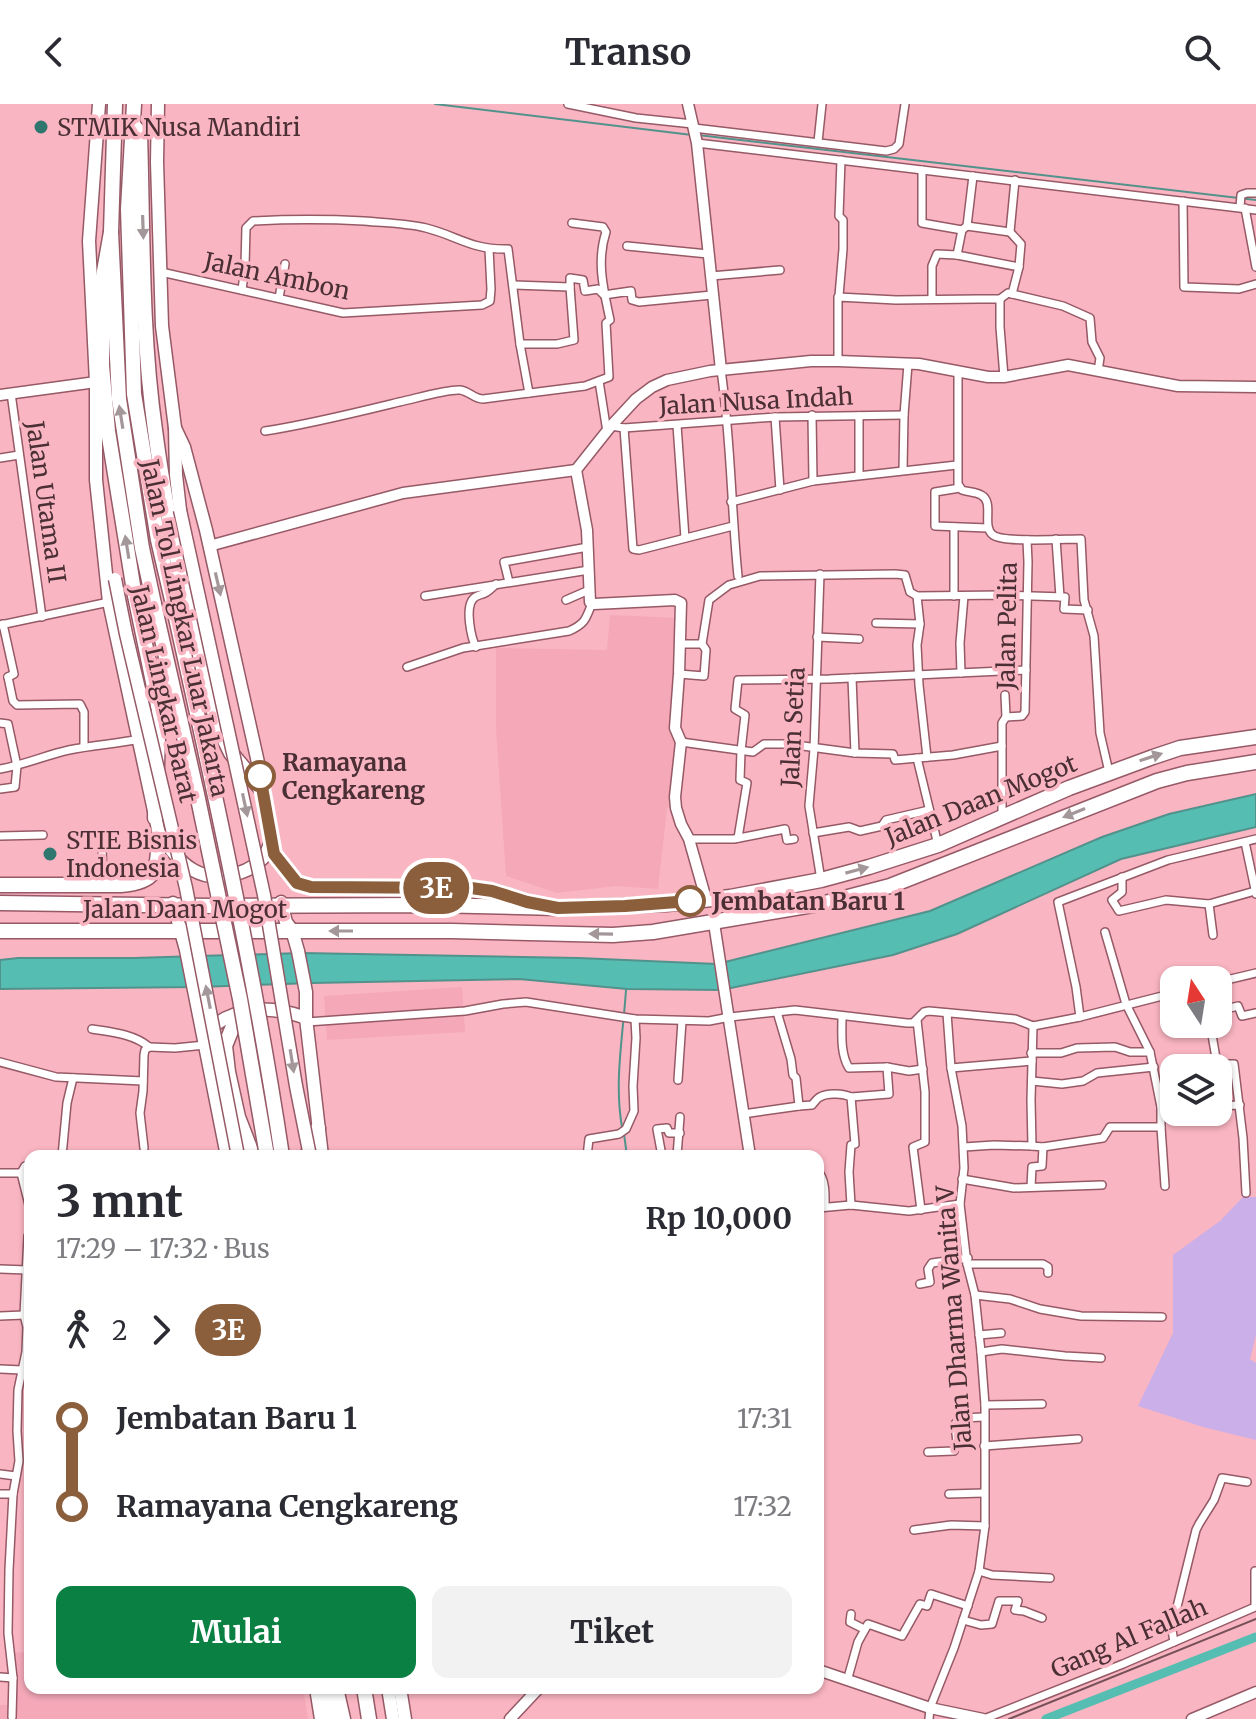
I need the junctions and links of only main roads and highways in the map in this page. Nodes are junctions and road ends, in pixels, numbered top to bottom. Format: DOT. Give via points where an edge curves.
graph roads {
  1 [pos="99,104"];
  2 [pos="115,104"];
  3 [pos="134,104"];
  4 [pos="158,104"];
  5 [pos="132,124"];
  6 [pos="111,232"];
  7 [pos="95,428"];
  8 [pos="175,428"];
  9 [pos="1256,737"];
  10 [pos="1256,762"];
  11 [pos="263,791"];
  12 [pos="155,818"];
  13 [pos="159,834"];
  14 [pos="272,848"];
  15 [pos="0,885"];
  16 [pos="456,888"];
  17 [pos="0,903"];
  18 [pos="173,904"];
  19 [pos="281,904"];
  20 [pos="431,905"];
  21 [pos="558,908"];
  22 [pos="292,930"];
  23 [pos="0,931"];
  24 [pos="180,932"];
  25 [pos="247,1010"];
  26 [pos="306,1020"];
  27 [pos="204,1040"];
  28 [pos="220,1116"];
  29 [pos="318,1128"];
  30 [pos="247,1138"];
  31 [pos="226,1150"];
  32 [pos="237,1150"];
  33 [pos="251,1150"];
  34 [pos="266,1150"];
  35 [pos="281,1150"];
  36 [pos="307,1150"];
  37 [pos="310,1150"];
  38 [pos="321,1150"];
  39 [pos="317,1694"];
  40 [pos="325,1694"];
  41 [pos="337,1694"];
  42 [pos="347,1694"];
  43 [pos="365,1694"];
  44 [pos="374,1694"];
  45 [pos="389,1694"];
  46 [pos="401,1694"];
  47 [pos="321,1719"];
  48 [pos="331,1719"];
  49 [pos="343,1719"];
  50 [pos="351,1719"];
  51 [pos="369,1719"];
  52 [pos="378,1719"];
  53 [pos="393,1719"];
  54 [pos="405,1719"];
  1 -- 7 [label="main road" via="89,241"];
  2 -- 6 [label="highway, Jalan Tol Lingkar Luar Jakarta"];
  3 -- 5 [label="highway, Jalan Tol Lingkar Luar Jakarta"];
  4 -- 8 [label="main road" via="162,326"];
  5 -- 11 [label="highway, one-way" via="140,133 146,339 172,540 218,726 231,753"];
  5 -- 35 [label="highway, Jalan Tol Lingkar Luar Jakarta, bridge" via="128,209 134,394 158,540 230,865"];
  12 -- 6 [label="highway, one-way" via="159,711 134,591 102,366 103,277"];
  34 -- 6 [label="highway, Jalan Tol Lingkar Luar Jakarta, one-way, bridge" via="240,999 142,548 119,399"];
  7 -- 12 [label="main road" via="109,602"];
  32 -- 7 [label="main road, Jalan Lingkar Barat, one-way, bridge" via="186,888 115,579"];
  8 -- 11 [label="main road, one-way" via="192,475"];
  8 -- 36 [label="main road, one-way, bridge" via="180,510 264,895"];
  21 -- 9 [label="highway, Jalan Daan Mogot, one-way" via="667,904 821,880 938,845 1109,772 1180,748"];
  10 -- 22 [label="highway, Jalan Daan Mogot, one-way" via="1157,781 890,886 714,923 613,935"];
  11 -- 14 [label="main road"];
  12 -- 13 [label="main road"];
  13 -- 14 [label="main road" via="205,875 252,867"];
  13 -- 15 [label="highway" via="158,863 139,883"];
  14 -- 16 [label="highway" via="297,883 311,887"];
  16 -- 20 [label="highway"];
  16 -- 21 [label="highway"];
  17 -- 18 [label="highway, Jalan Daan Mogot"];
  18 -- 19 [label="highway, Jalan Daan Mogot"];
  18 -- 24 [label="main road"];
  19 -- 20 [label="highway, Jalan Daan Mogot"];
  19 -- 22 [label="main road"];
  20 -- 21 [label="highway, Jalan Daan Mogot"];
  22 -- 24 [label="highway, Jalan Daan Mogot"];
  22 -- 26 [label="main road" via="306,992"];
  23 -- 24 [label="highway, Jalan Daan Mogot"];
  24 -- 27 [label="main road"];
  25 -- 26 [label="main road" via="287,1011"];
  25 -- 27 [label="main road" via="216,1024"];
  25 -- 30 [label="highway" via="225,1046"];
  26 -- 29 [label="main road"];
  27 -- 28 [label="main road"];
  28 -- 30 [label="highway"];
  28 -- 31 [label="main road"];
  29 -- 37 [label="highway"];
  29 -- 38 [label="main road"];
  30 -- 33 [label="highway"];
  39 -- 47 [label="main road"];
  40 -- 48 [label="main road"];
  41 -- 49 [label="highway"];
  42 -- 50 [label="highway"];
  43 -- 51 [label="highway"];
  44 -- 52 [label="highway"];
  45 -- 53 [label="main road"];
  46 -- 54 [label="main road"];
}
